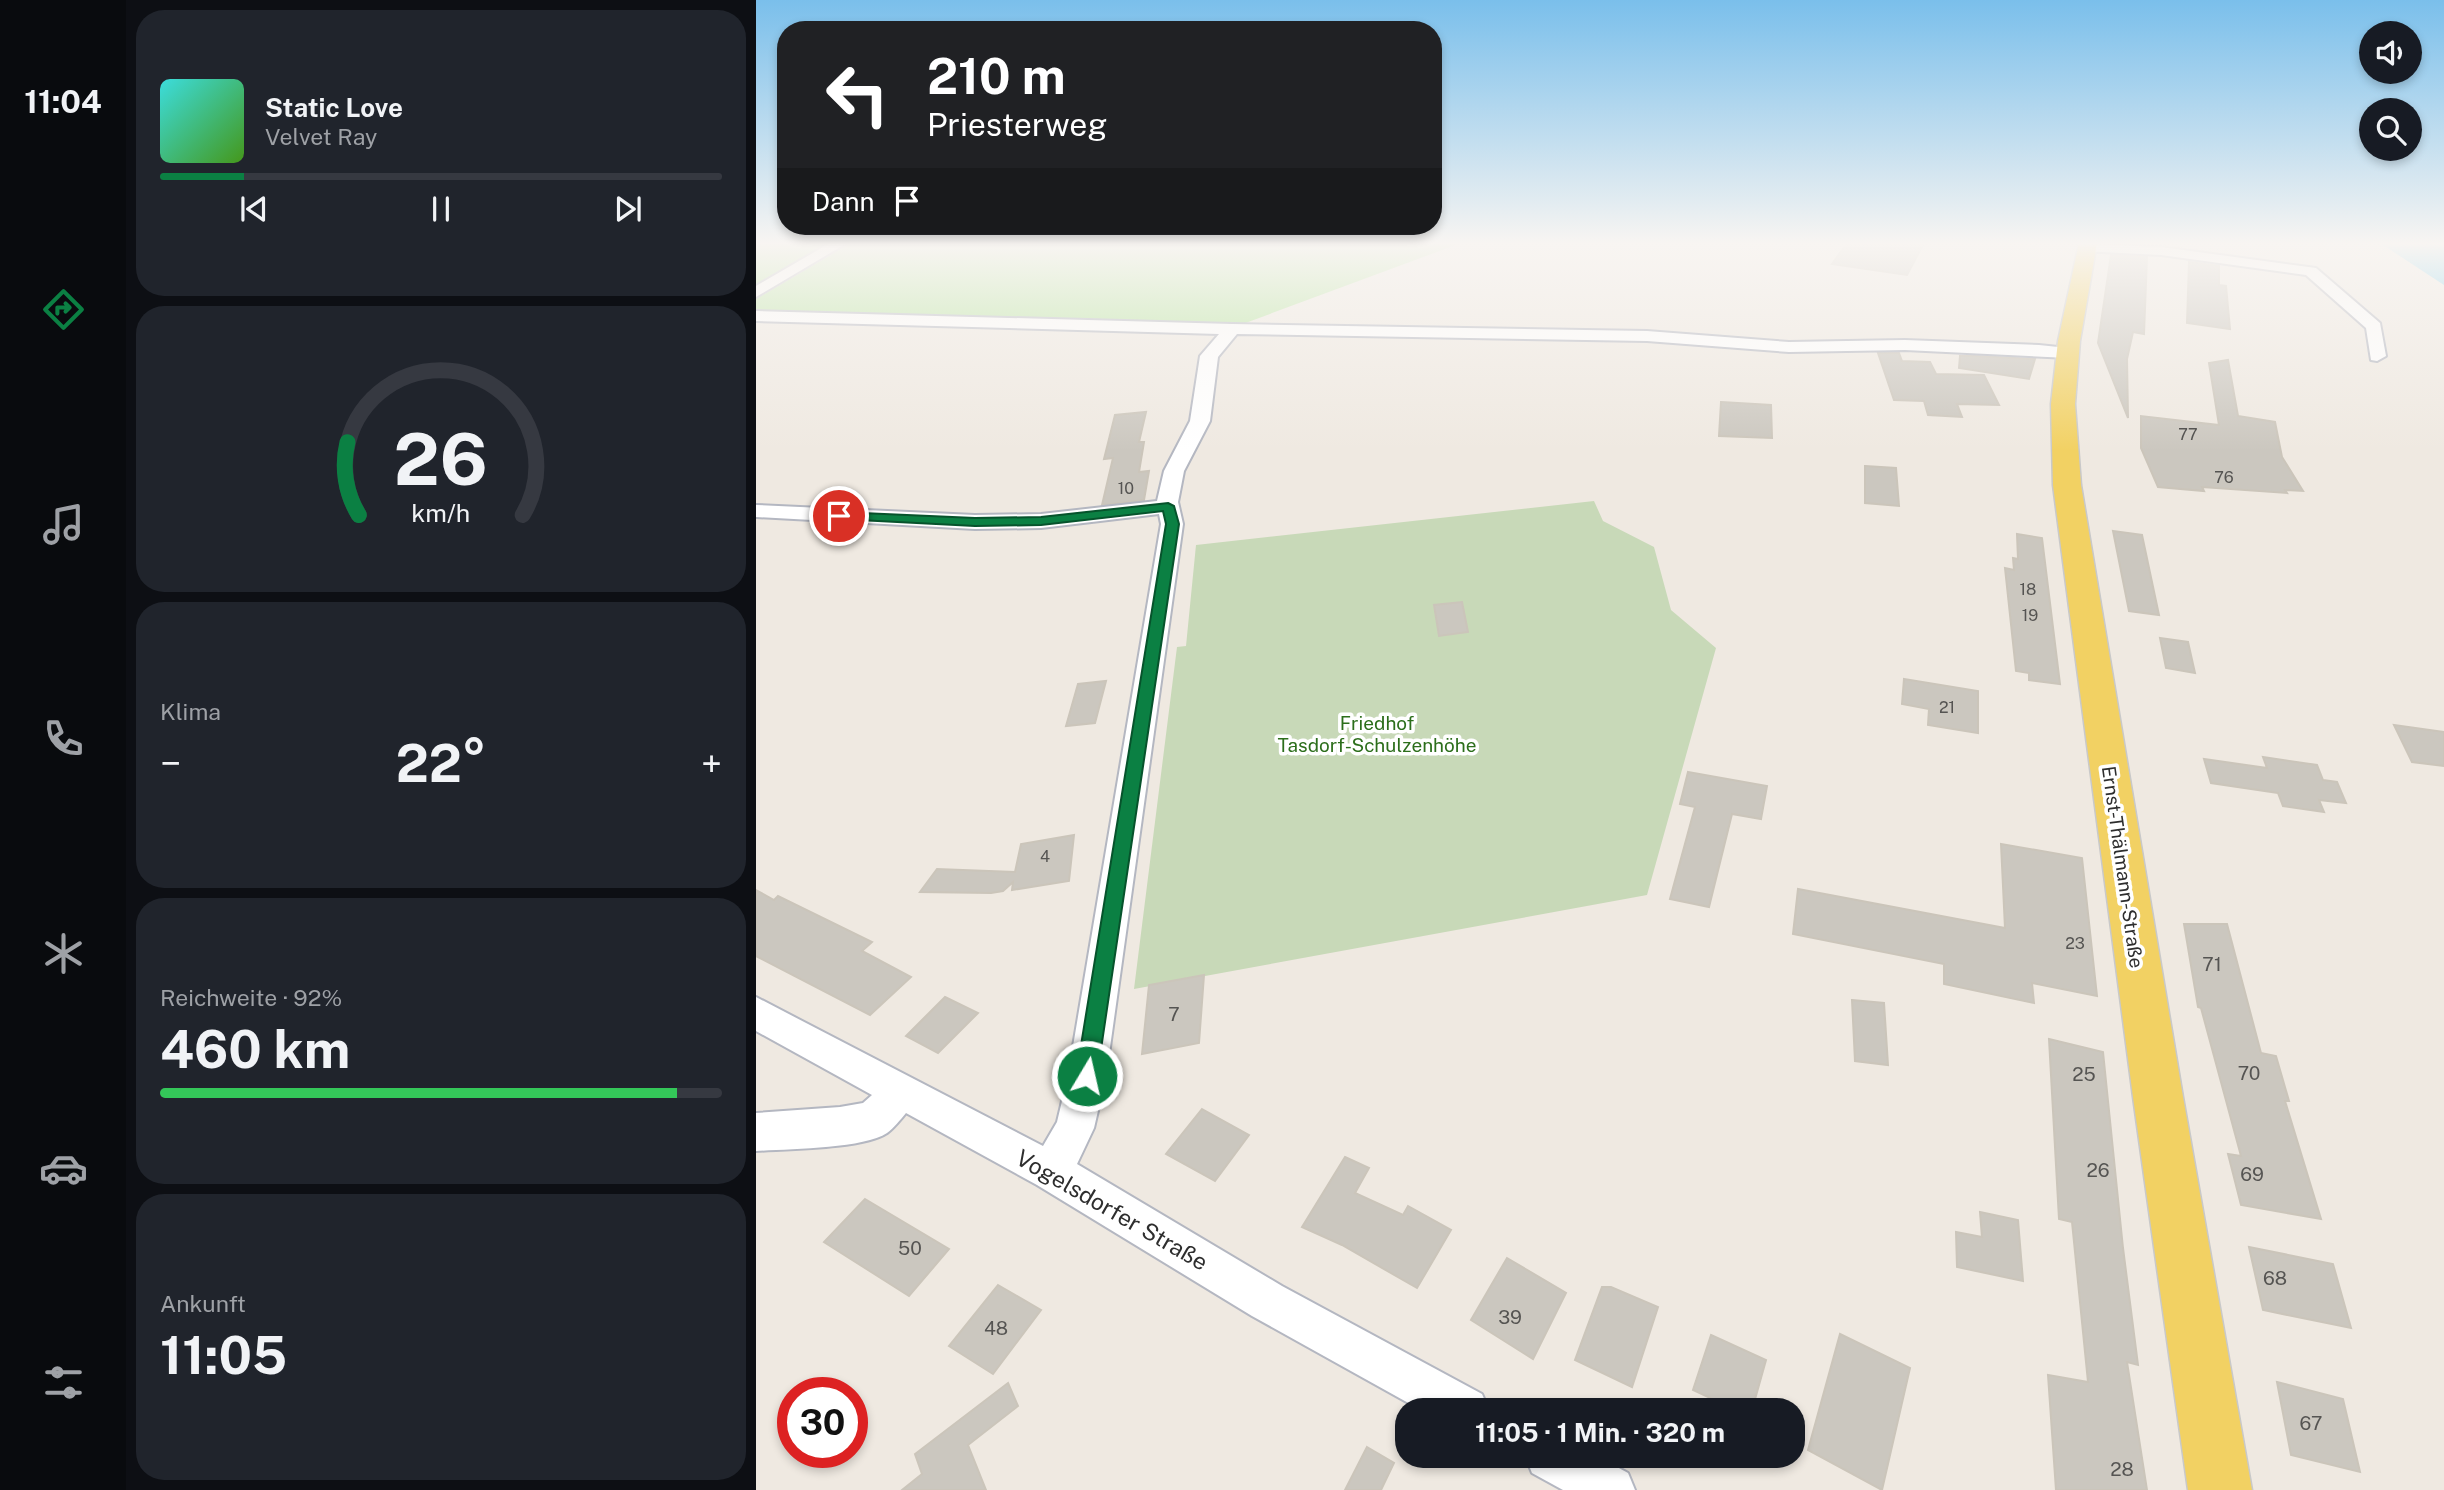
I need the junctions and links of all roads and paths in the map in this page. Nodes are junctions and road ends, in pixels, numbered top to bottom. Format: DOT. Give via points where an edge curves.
graph roads {
  1 [pos="2076,313"];
  2 [pos="2358,313"];
  3 [pos="756,316"];
  4 [pos="1232,329"];
  5 [pos="2068,354"];
  6 [pos="2377,356"];
  7 [pos="1168,506"];
  8 [pos="756,511"];
  9 [pos="756,1013"];
  10 [pos="901,1093"];
  11 [pos="756,1132"];
  12 [pos="1051,1171"];
  13 [pos="1444,1398"];
  14 [pos="1571,1468"];
  15 [pos="1611,1490"];
  16 [pos="2220,1490"];
  1 -- 5 [label="main road, Ernst-Thälmann-Straße"];
  2 -- 6 [label="street" via="2374,327"];
  3 -- 4 [label="street"];
  4 -- 5 [label="street" via="1647,336 1789,347 1905,345"];
  4 -- 7 [label="street" via="1209,356 1200,421 1174,471"];
  5 -- 16 [label="main road, Ernst-Thälmann-Straße" via="2063,404 2067,485"];
  7 -- 8 [label="street" via="1041,521 975,522"];
  7 -- 12 [label="street" via="1172,524 1087,1076 1075,1128"];
  9 -- 10 [label="street, Vogelsdorfer Straße"];
  10 -- 11 [label="street" via="873,1120"];
  10 -- 12 [label="street, Vogelsdorfer Straße"];
  12 -- 13 [label="street, Vogelsdorfer Straße" via="1267,1301"];
  14 -- 15 [label="street"];
}
